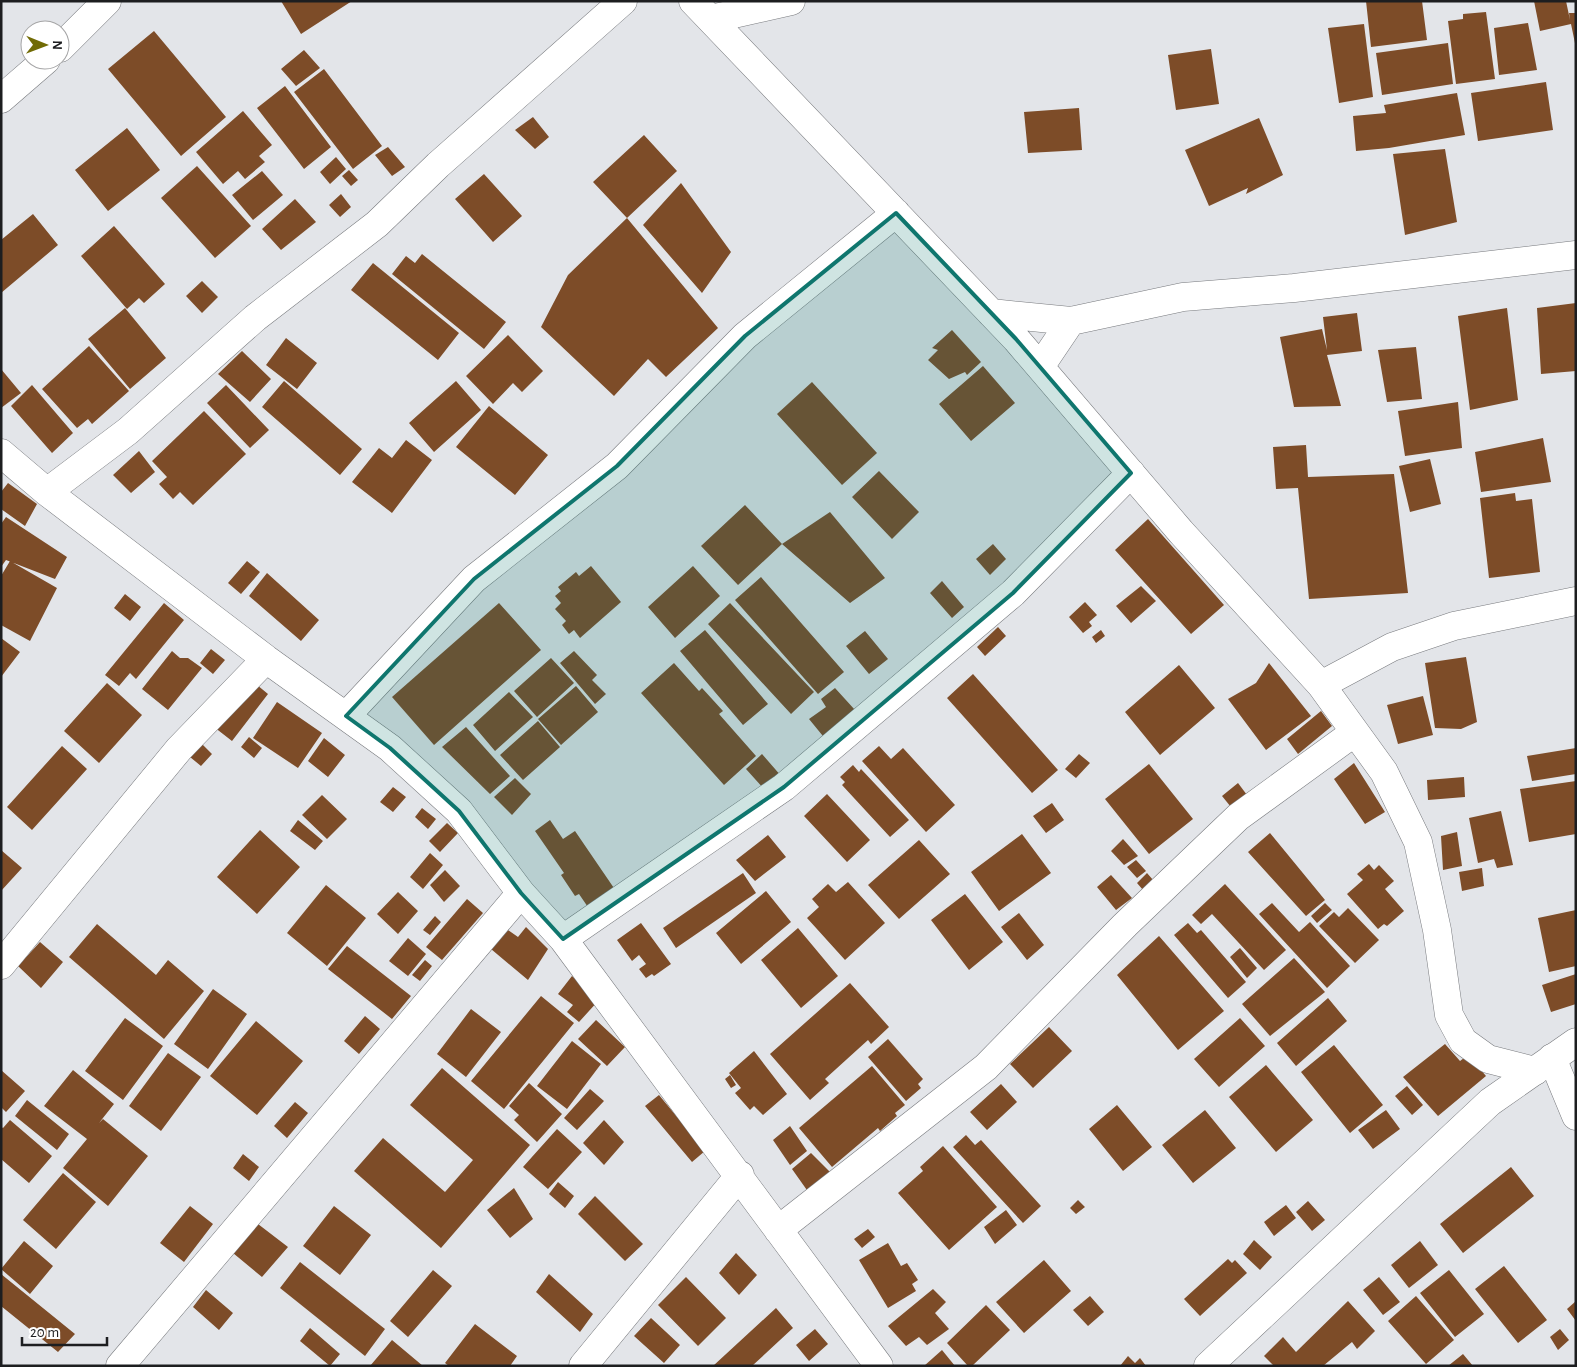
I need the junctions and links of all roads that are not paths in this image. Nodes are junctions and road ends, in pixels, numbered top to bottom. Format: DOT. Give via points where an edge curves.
graph roads {
  1 [pos="107,1"];
  2 [pos="622,1"];
  3 [pos="791,1"];
  4 [pos="702,10"];
  5 [pos="70,38"];
  6 [pos="34,70"];
  7 [pos="1,99"];
  8 [pos="896,213"];
  9 [pos="1576,254"];
  10 [pos="991,313"];
  11 [pos="1071,321"];
  12 [pos="1040,367"];
  13 [pos="1,453"];
  14 [pos="1131,473"];
  15 [pos="48,492"];
  16 [pos="1576,601"];
  17 [pos="266,659"];
  18 [pos="1321,685"];
  19 [pos="346,716"];
  20 [pos="1355,732"];
  21 [pos="522,894"];
  22 [pos="563,939"];
  23 [pos="1,965"];
  24 [pos="1576,1042"];
  25 [pos="1544,1065"];
  26 [pos="1576,1116"];
  27 [pos="740,1175"];
  28 [pos="778,1230"];
  29 [pos="120,1366"];
  30 [pos="583,1366"];
  31 [pos="879,1366"];
  32 [pos="1208,1366"];
  1 -- 5 [label="street"];
  2 -- 15 [label="street" via="438,165 377,224 254,318 128,431"];
  3 -- 4 [label="street"];
  4 -- 8 [label="street"];
  6 -- 7 [label="street"];
  8 -- 10 [label="street"];
  8 -- 19 [label="street" via="745,336 617,466 474,579"];
  9 -- 11 [label="street" via="1294,288 1183,297"];
  10 -- 11 [label="street"];
  10 -- 12 [label="street"];
  11 -- 12 [label="street"];
  12 -- 14 [label="street"];
  13 -- 15 [label="street"];
  14 -- 18 [label="street"];
  14 -- 22 [label="street" via="1013,593 784,787"];
  15 -- 17 [label="street"];
  16 -- 18 [label="street" via="1454,626 1392,647"];
  17 -- 19 [label="street"];
  17 -- 23 [label="street" via="179,748"];
  18 -- 20 [label="street"];
  19 -- 21 [label="street" via="390,748 459,811"];
  20 -- 25 [label="street" via="1384,772 1418,842 1437,930 1449,1015 1462,1041 1488,1059"];
  20 -- 28 [label="street" via="1238,817 1125,925 986,1067"];
  21 -- 22 [label="street"];
  21 -- 29 [label="street"];
  22 -- 27 [label="street"];
  24 -- 25 [label="street"];
  25 -- 26 [label="street"];
  25 -- 32 [label="street" via="1490,1102"];
  27 -- 28 [label="street"];
  27 -- 30 [label="street"];
  28 -- 31 [label="street"];
}
